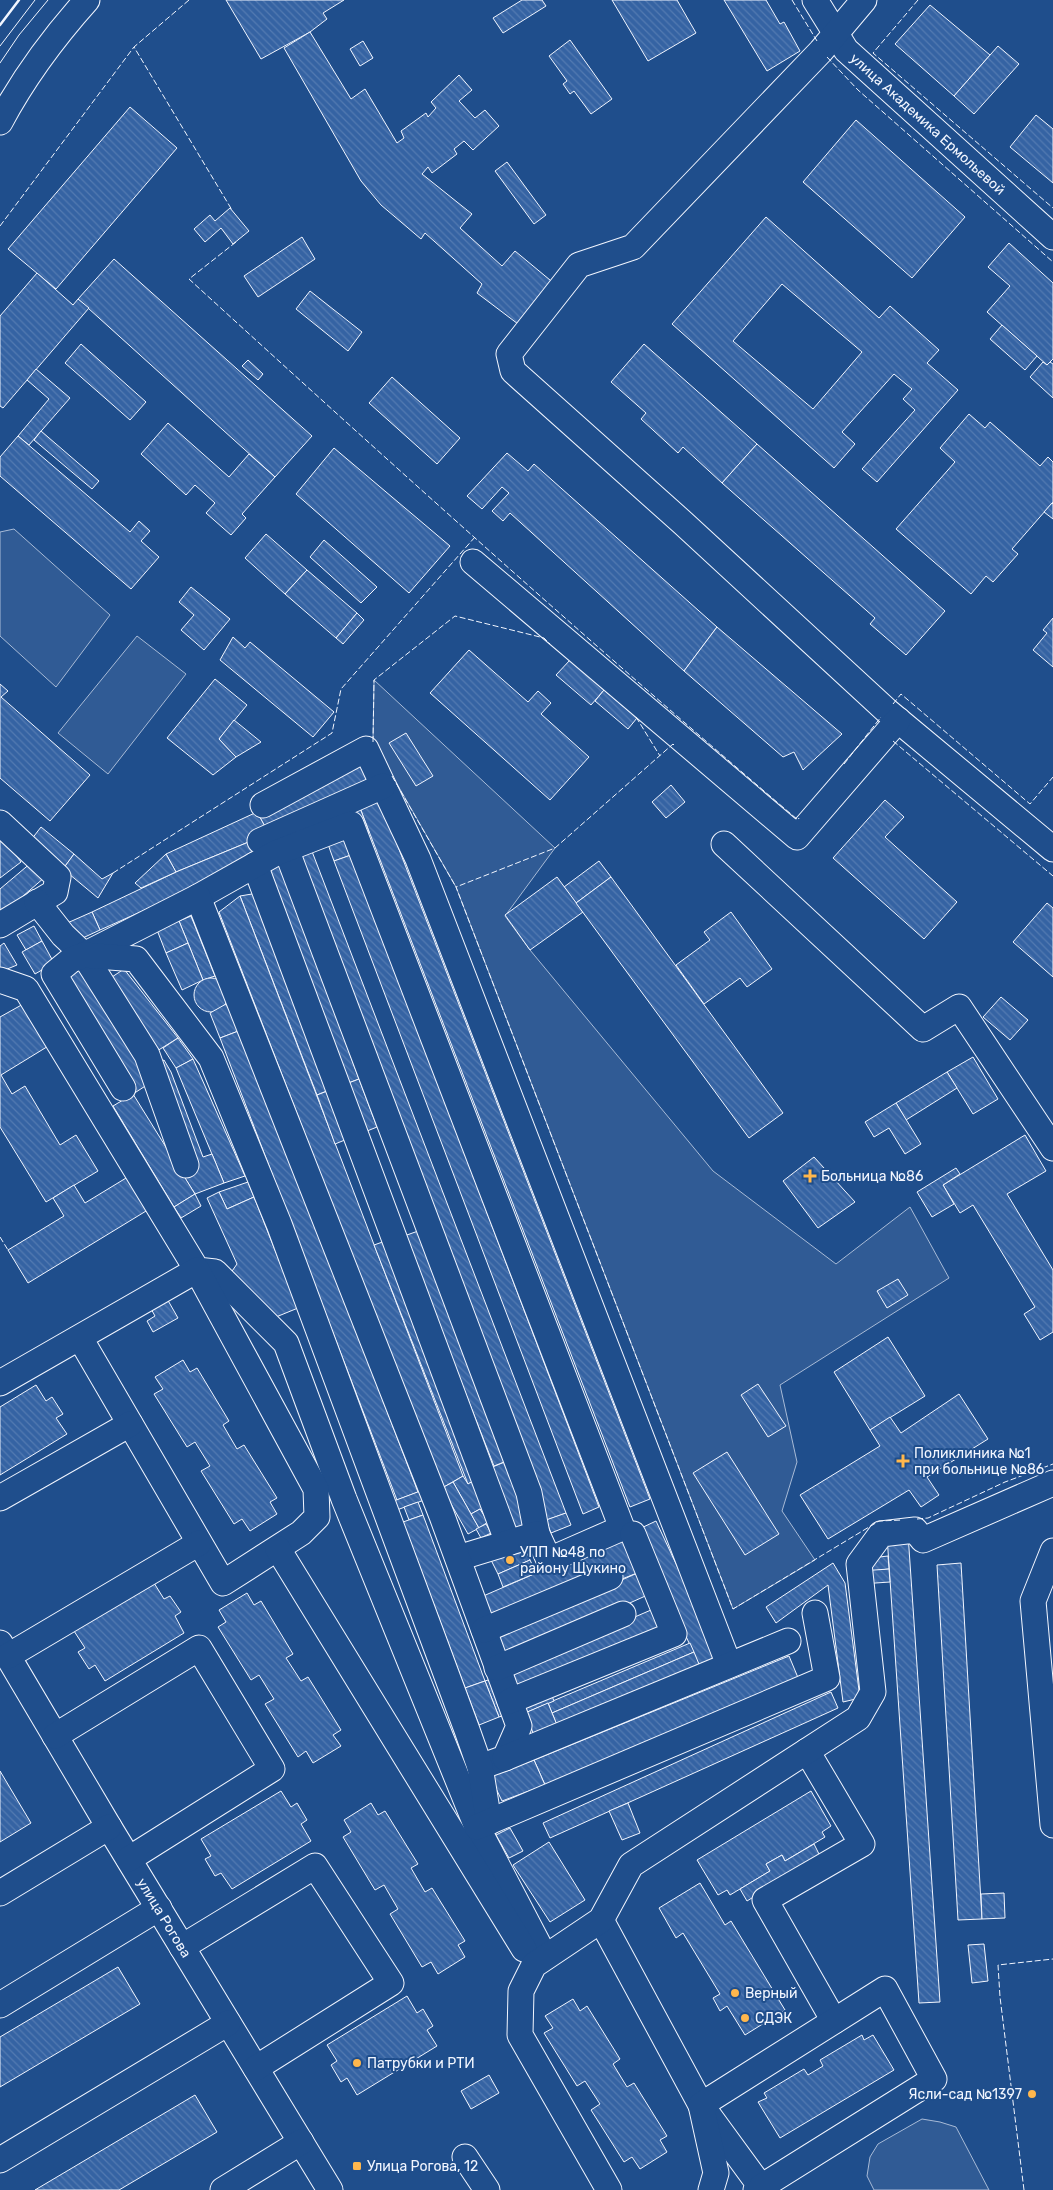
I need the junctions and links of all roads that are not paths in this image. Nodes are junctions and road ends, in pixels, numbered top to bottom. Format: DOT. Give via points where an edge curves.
graph roads {
  1 [pos="87,0"];
  2 [pos="815,0"];
  3 [pos="864,0"];
  4 [pos="835,34"];
  5 [pos="0,122"];
  6 [pos="1053,236"];
  7 [pos="473,562"];
  8 [pos="898,720"];
  9 [pos="383,786"];
  10 [pos="263,805"];
  11 [pos="0,823"];
  12 [pos="260,841"];
  13 [pos="724,844"];
  14 [pos="286,849"];
  15 [pos="1053,849"];
  16 [pos="254,865"];
  17 [pos="198,896"];
  18 [pos="37,902"];
  19 [pos="0,924"];
  20 [pos="84,955"];
  21 [pos="0,980"];
  22 [pos="123,1088"];
  23 [pos="1053,1148"];
  24 [pos="186,1164"];
  25 [pos="197,1270"];
  26 [pos="80,1338"];
  27 [pos="0,1383"];
  28 [pos="130,1424"];
  29 [pos="1053,1483"];
  30 [pos="0,1498"];
  31 [pos="537,1534"];
  32 [pos="633,1534"];
  33 [pos="200,1543"];
  34 [pos="508,1543"];
  35 [pos="278,1549"];
  36 [pos="1053,1551"];
  37 [pos="458,1558"];
  38 [pos="610,1577"];
  39 [pos="815,1613"];
  40 [pos="623,1614"];
  41 [pos="484,1630"];
  42 [pos="788,1641"];
  43 [pos="4,1650"];
  44 [pos="729,1665"];
  45 [pos="497,1668"];
  46 [pos="510,1701"];
  47 [pos="55,1736"];
  48 [pos="807,1751"];
  49 [pos="505,1758"];
  50 [pos="480,1767"];
  51 [pos="483,1824"];
  52 [pos="1053,1825"];
  53 [pos="109,1827"];
  54 [pos="129,1859"];
  55 [pos="0,1893"];
  56 [pos="159,1908"];
  57 [pos="600,1920"];
  58 [pos="182,1947"];
  59 [pos="540,1961"];
  60 [pos="0,2005"];
  61 [pos="834,2021"];
  62 [pos="228,2023"];
  63 [pos="256,2068"];
  64 [pos="701,2105"];
  65 [pos="301,2142"];
  66 [pos="465,2157"];
  67 [pos="0,2160"];
  68 [pos="760,2189"];
  69 [pos="223,2190"];
  70 [pos="330,2190"];
  71 [pos="487,2190"];
  72 [pos="609,2190"];
  73 [pos="710,2190"];
  1 -- 5 [label="street" via="34,63"];
  2 -- 4 [label="street, улица Академика Ермольевой"];
  3 -- 4 [label="street"];
  4 -- 6 [label="street, улица Академика Ермольевой" via="868,72"];
  4 -- 8 [label="street" via="634,247 579,265 509,354 513,371"];
  7 -- 8 [label="street" via="797,836"];
  8 -- 15 [label="street"];
  9 -- 10 [label="street" via="366,749"];
  9 -- 12 [label="street"];
  9 -- 44 [label="street" via="418,859"];
  11 -- 18 [label="street" via="58,877 55,892"];
  13 -- 23 [label="street" via="923,1029 959,1007"];
  14 -- 16 [label="street"];
  14 -- 31 [label="street" via="530,1493"];
  14 -- 31 [label="street" via="351,824 622,1528 549,1560"];
  16 -- 17 [label="street"];
  16 -- 34 [label="street"];
  17 -- 20 [label="street"];
  17 -- 37 [label="street"];
  18 -- 19 [label="street"];
  18 -- 20 [label="street" via="63,936"];
  20 -- 22 [label="street" via="54,974"];
  20 -- 24 [label="street" via="147,1055"];
  20 -- 50 [label="street" via="136,959 211,1058 278,1224"];
  21 -- 25 [label="street" via="26,989"];
  25 -- 26 [label="street"];
  25 -- 35 [label="street" via="316,1489 317,1516 301,1533"];
  25 -- 51 [label="street" via="215,1272 286,1342 344,1499"];
  26 -- 27 [label="street"];
  26 -- 28 [label="street"];
  28 -- 30 [label="street"];
  28 -- 33 [label="street"];
  29 -- 48 [label="street" via="924,1540 916,1530 881,1534 859,1564 873,1692 858,1718"];
  31 -- 34 [label="street"];
  32 -- 46 [label="street" via="674,1634"];
  33 -- 35 [label="street" via="223,1583"];
  33 -- 43 [label="street"];
  34 -- 37 [label="street"];
  35 -- 59 [label="street"];
  36 -- 52 [label="street" via="1033,1601"];
  37 -- 41 [label="street"];
  38 -- 41 [label="street"];
  39 -- 51 [label="street" via="827,1678"];
  40 -- 45 [label="street"];
  41 -- 45 [label="street"];
  42 -- 44 [label="street"];
  43 -- 47 [label="street, улица Рогова"];
  44 -- 49 [label="street"];
  45 -- 46 [label="street"];
  46 -- 49 [label="street" via="519,1726"];
  47 -- 53 [label="street, улица Рогова"];
  47 -- 54 [label="street" via="199,1648 214,1672 272,1769"];
  48 -- 57 [label="street" via="631,1865"];
  48 -- 61 [label="street" via="862,1844 765,1900"];
  49 -- 50 [label="street"];
  50 -- 51 [label="street"];
  51 -- 59 [label="street"];
  53 -- 54 [label="street, улица Рогова"];
  53 -- 55 [label="street"];
  54 -- 56 [label="street, улица Рогова"];
  56 -- 58 [label="street, улица Рогова"];
  56 -- 60 [label="street"];
  57 -- 59 [label="street"];
  57 -- 64 [label="street"];
  58 -- 62 [label="street, улица Рогова"];
  58 -- 63 [label="street" via="315,1866 390,1983"];
  59 -- 72 [label="street" via="521,1991 520,2035"];
  61 -- 64 [label="street"];
  61 -- 68 [label="street" via="885,1989 934,2079"];
  62 -- 63 [label="street, улица Рогова"];
  62 -- 67 [label="street"];
  63 -- 65 [label="street, улица Рогова"];
  64 -- 68 [label="street"];
  64 -- 73 [label="street" via="716,2174"];
  65 -- 69 [label="street"];
  65 -- 70 [label="street, улица Рогова"];
  66 -- 71 [label="street"];
}
